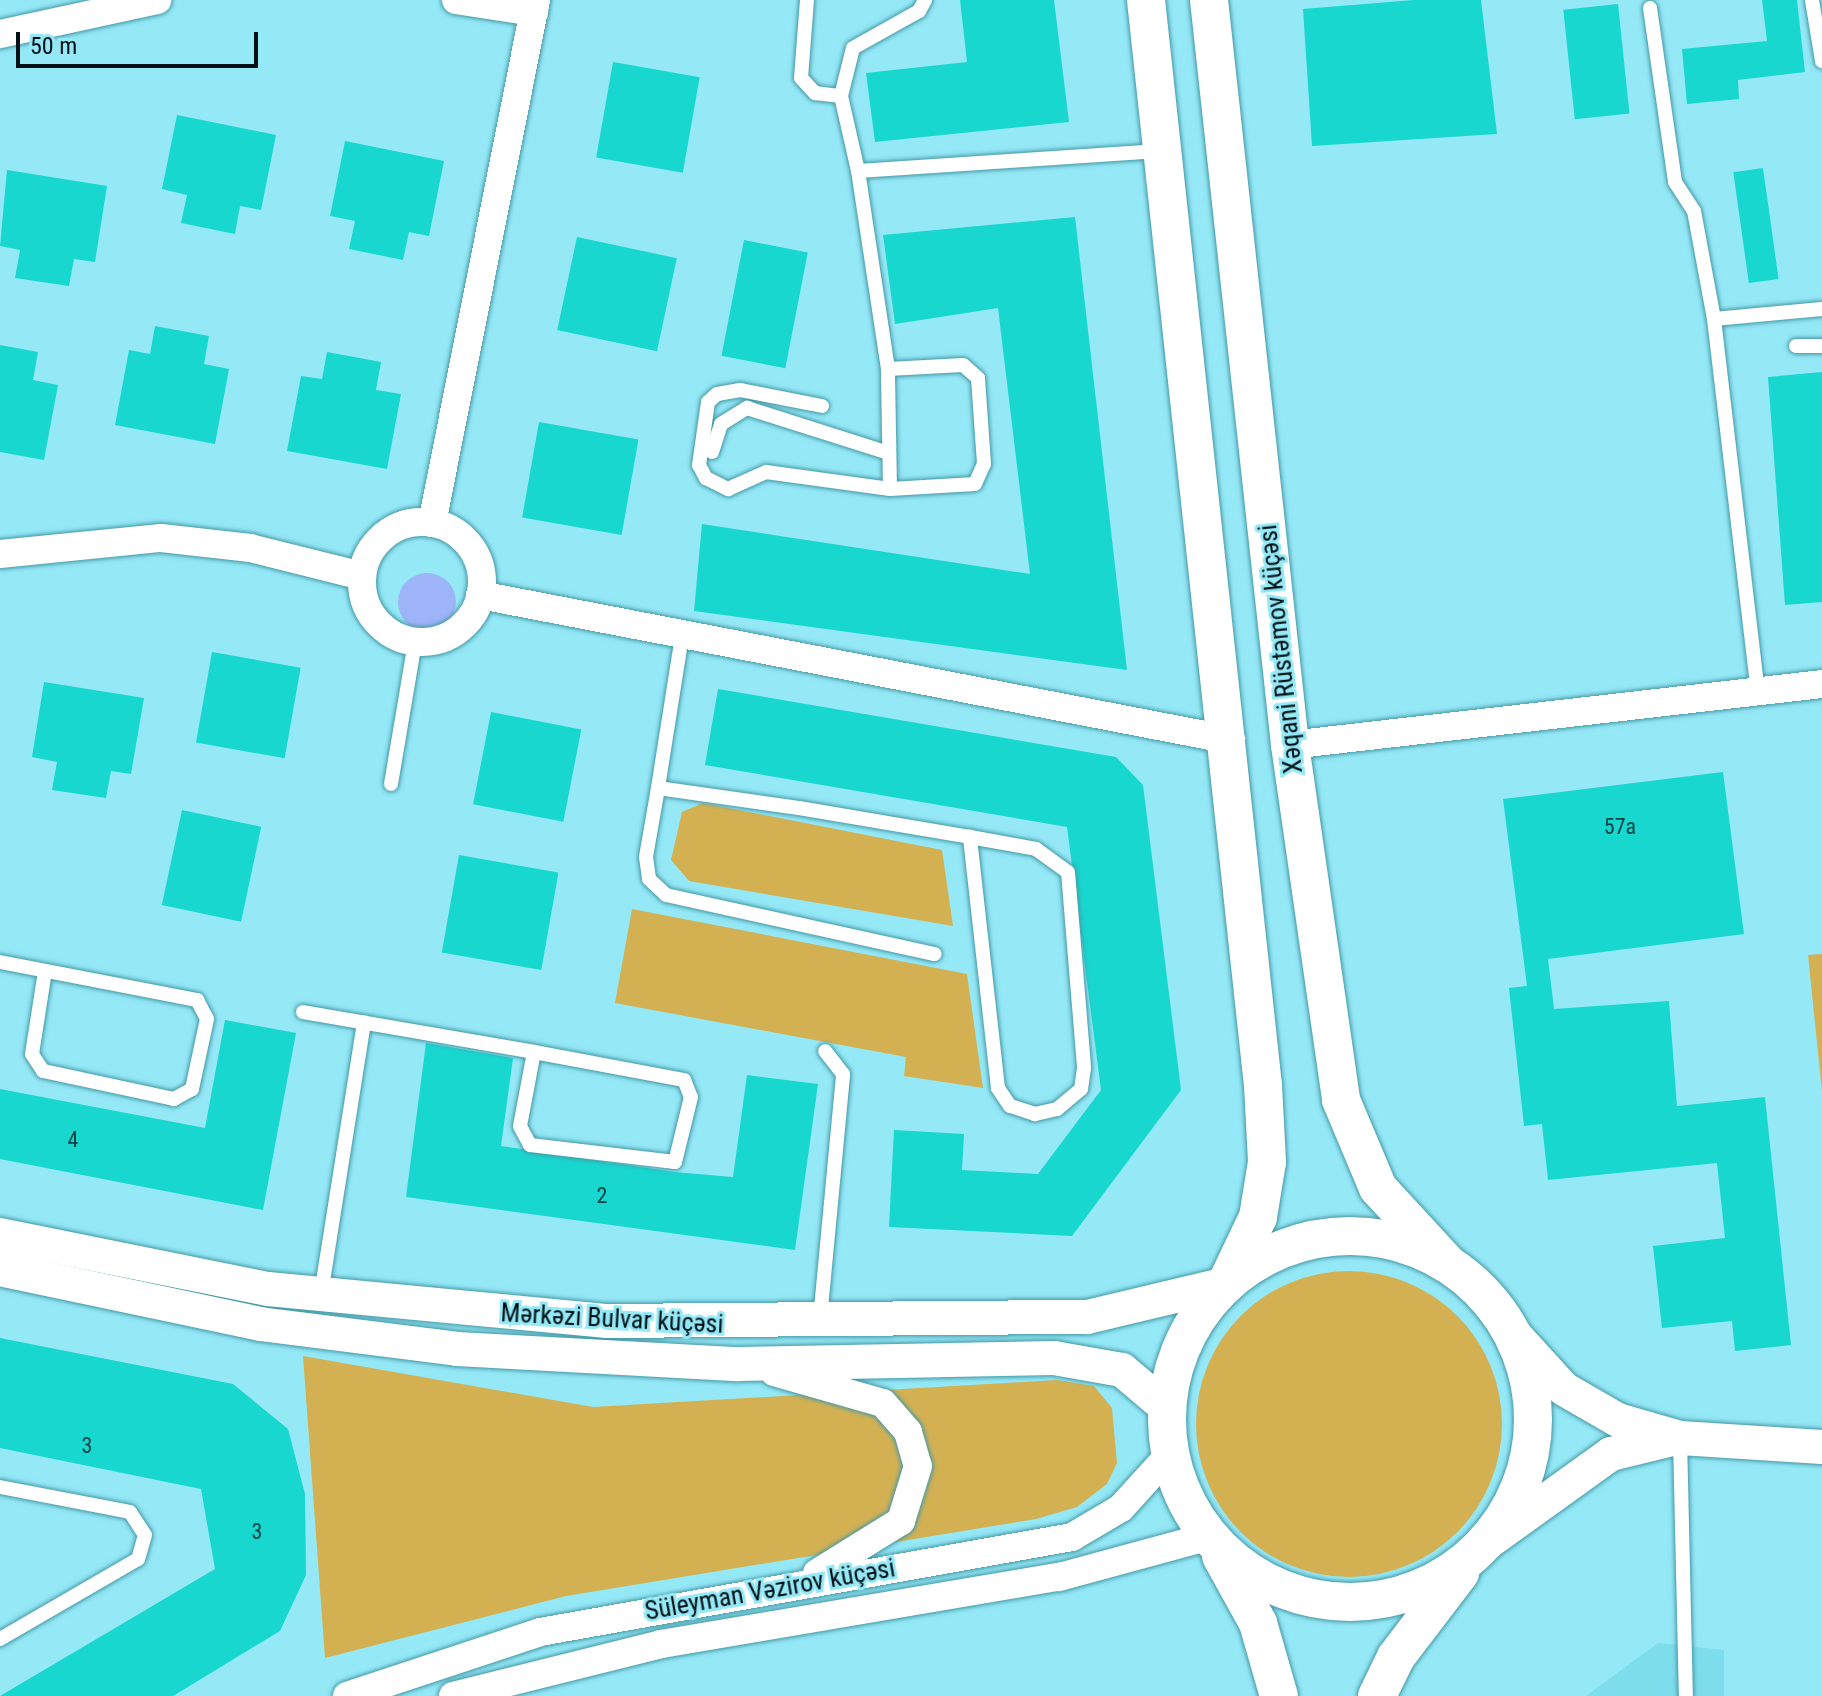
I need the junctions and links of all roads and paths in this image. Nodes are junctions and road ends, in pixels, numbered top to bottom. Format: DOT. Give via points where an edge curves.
graph roads {
  1 [pos="157,0"];
  2 [pos="456,0"];
  3 [pos="807,0"];
  4 [pos="925,0"];
  5 [pos="1146,0"];
  6 [pos="1209,0"];
  7 [pos="1812,0"];
  8 [pos="535,6"];
  9 [pos="1650,8"];
  10 [pos="0,34"];
  11 [pos="1822,61"];
  12 [pos="841,96"];
  13 [pos="1163,151"];
  14 [pos="858,171"];
  15 [pos="1822,309"];
  16 [pos="1714,319"];
  17 [pos="1796,346"];
  18 [pos="1822,346"];
  19 [pos="888,369"];
  20 [pos="822,406"];
  21 [pos="712,452"];
  22 [pos="889,453"];
  23 [pos="890,489"];
  24 [pos="432,523"];
  25 [pos="0,554"];
  26 [pos="362,576"];
  27 [pos="480,595"];
  28 [pos="682,636"];
  29 [pos="415,642"];
  30 [pos="1822,684"];
  31 [pos="1758,692"];
  32 [pos="1231,740"];
  33 [pos="1290,745"];
  34 [pos="391,784"];
  35 [pos="658,788"];
  36 [pos="970,837"];
  37 [pos="935,954"];
  38 [pos="0,962"];
  39 [pos="45,971"];
  40 [pos="303,1012"];
  41 [pos="364,1022"];
  42 [pos="825,1051"];
  43 [pos="534,1052"];
  44 [pos="0,1235"];
  45 [pos="1448,1264"];
  46 [pos="0,1269"];
  47 [pos="1226,1284"];
  48 [pos="320,1296"];
  49 [pos="819,1323"];
  50 [pos="1512,1332"];
  51 [pos="738,1364"];
  52 [pos="1167,1408"];
  53 [pos="1680,1438"];
  54 [pos="1822,1447"];
  55 [pos="1170,1454"];
  56 [pos="0,1487"];
  57 [pos="1210,1536"];
  58 [pos="1480,1548"];
  59 [pos="779,1589"];
  60 [pos="0,1639"];
  61 [pos="347,1696"];
  62 [pos="453,1696"];
  63 [pos="1279,1696"];
  64 [pos="1377,1696"];
  65 [pos="1686,1696"];
  1 -- 10 [label="street"];
  2 -- 8 [label="street"];
  3 -- 12 [label="lane" via="801,78 815,93"];
  4 -- 12 [label="lane" via="919,11 853,48"];
  5 -- 13 [label="main road"];
  6 -- 33 [label="main road, Xəqani Rüstəmov küçəsi"];
  7 -- 11 [label="lane"];
  8 -- 24 [label="street"];
  9 -- 16 [label="lane" via="1675,182 1694,211"];
  12 -- 14 [label="lane"];
  13 -- 14 [label="lane"];
  13 -- 32 [label="main road"];
  14 -- 19 [label="lane"];
  15 -- 16 [label="lane"];
  16 -- 31 [label="lane"];
  17 -- 18 [label="lane"];
  19 -- 22 [label="lane"];
  19 -- 23 [label="lane" via="963,365 978,378 984,464 975,484 955,490"];
  20 -- 23 [label="lane" via="740,390 717,394 708,402 699,465 716,487 728,489 766,472"];
  21 -- 22 [label="lane" via="721,424 747,408"];
  22 -- 23 [label="lane"];
  24 -- 26 [label="street" via="399,526 382,536"];
  24 -- 27 [label="street" via="470,546 479,563"];
  25 -- 26 [label="street" via="161,538 250,548"];
  26 -- 29 [label="street" via="367,609 380,625"];
  27 -- 28 [label="street"];
  27 -- 29 [label="street" via="454,633"];
  28 -- 32 [label="street"];
  28 -- 35 [label="lane"];
  29 -- 34 [label="lane"];
  30 -- 31 [label="street"];
  31 -- 33 [label="street"];
  32 -- 47 [label="main road" via="1267,1162 1258,1217"];
  33 -- 45 [label="main road, Xəqani Rüstəmov küçəsi" via="1341,1100 1378,1188"];
  35 -- 36 [label="lane"];
  35 -- 37 [label="lane" via="646,857 649,879 666,895"];
  36 -- 36 [label="lane" via="998,1088 1010,1106 1035,1114 1057,1109 1081,1089 1084,1068 1068,872 1036,849"];
  38 -- 39 [label="lane"];
  39 -- 39 [label="lane" via="197,1000 207,1019 192,1089 174,1099 43,1071 32,1054"];
  40 -- 41 [label="lane"];
  41 -- 43 [label="lane"];
  41 -- 48 [label="lane"];
  42 -- 49 [label="lane" via="843,1074"];
  43 -- 43 [label="lane" via="684,1080 691,1097 675,1162 530,1145 520,1126"];
  44 -- 48 [label="street, Mərkəzi Bulvar küçəsi"];
  45 -- 47 [label="main road" via="1393,1241 1334,1237 1276,1251"];
  45 -- 50 [label="main road, Xəqani Rüstəmov küçəsi"];
  46 -- 51 [label="street, Mərkəzi Bulvar küçəsi" via="354,1338"];
  47 -- 49 [label="street, Mərkəzi Bulvar küçəsi" via="1129,1313"];
  47 -- 52 [label="main road" via="1191,1328"];
  48 -- 49 [label="street, Mərkəzi Bulvar küçəsi" via="607,1321"];
  50 -- 53 [label="street" via="1585,1407"];
  50 -- 58 [label="main road" via="1532,1392 1531,1455 1512,1506"];
  51 -- 52 [label="street, Mərkəzi Bulvar küçəsi" via="1054,1358 1122,1370"];
  51 -- 59 [label="street" via="843,1386 883,1403 908,1432 918,1466 901,1521 852,1556"];
  52 -- 55 [label="main road"];
  53 -- 54 [label="street"];
  53 -- 58 [label="street" via="1611,1454"];
  53 -- 65 [label="lane"];
  55 -- 57 [label="main road" via="1185,1498"];
  55 -- 59 [label="street, Süleyman Vəzirov küçəsi" via="1121,1508 1072,1537"];
  56 -- 60 [label="lane" via="130,1512 145,1535 138,1559"];
  57 -- 58 [label="main road" via="1256,1575 1342,1601 1417,1589"];
  57 -- 62 [label="street, Süleyman Vəzirov küçəsi" via="1059,1577 661,1644"];
  57 -- 63 [label="main road" via="1258,1623"];
  58 -- 64 [label="main road" via="1396,1657"];
  59 -- 61 [label="street, Süleyman Vəzirov küçəsi" via="540,1632"];
}
